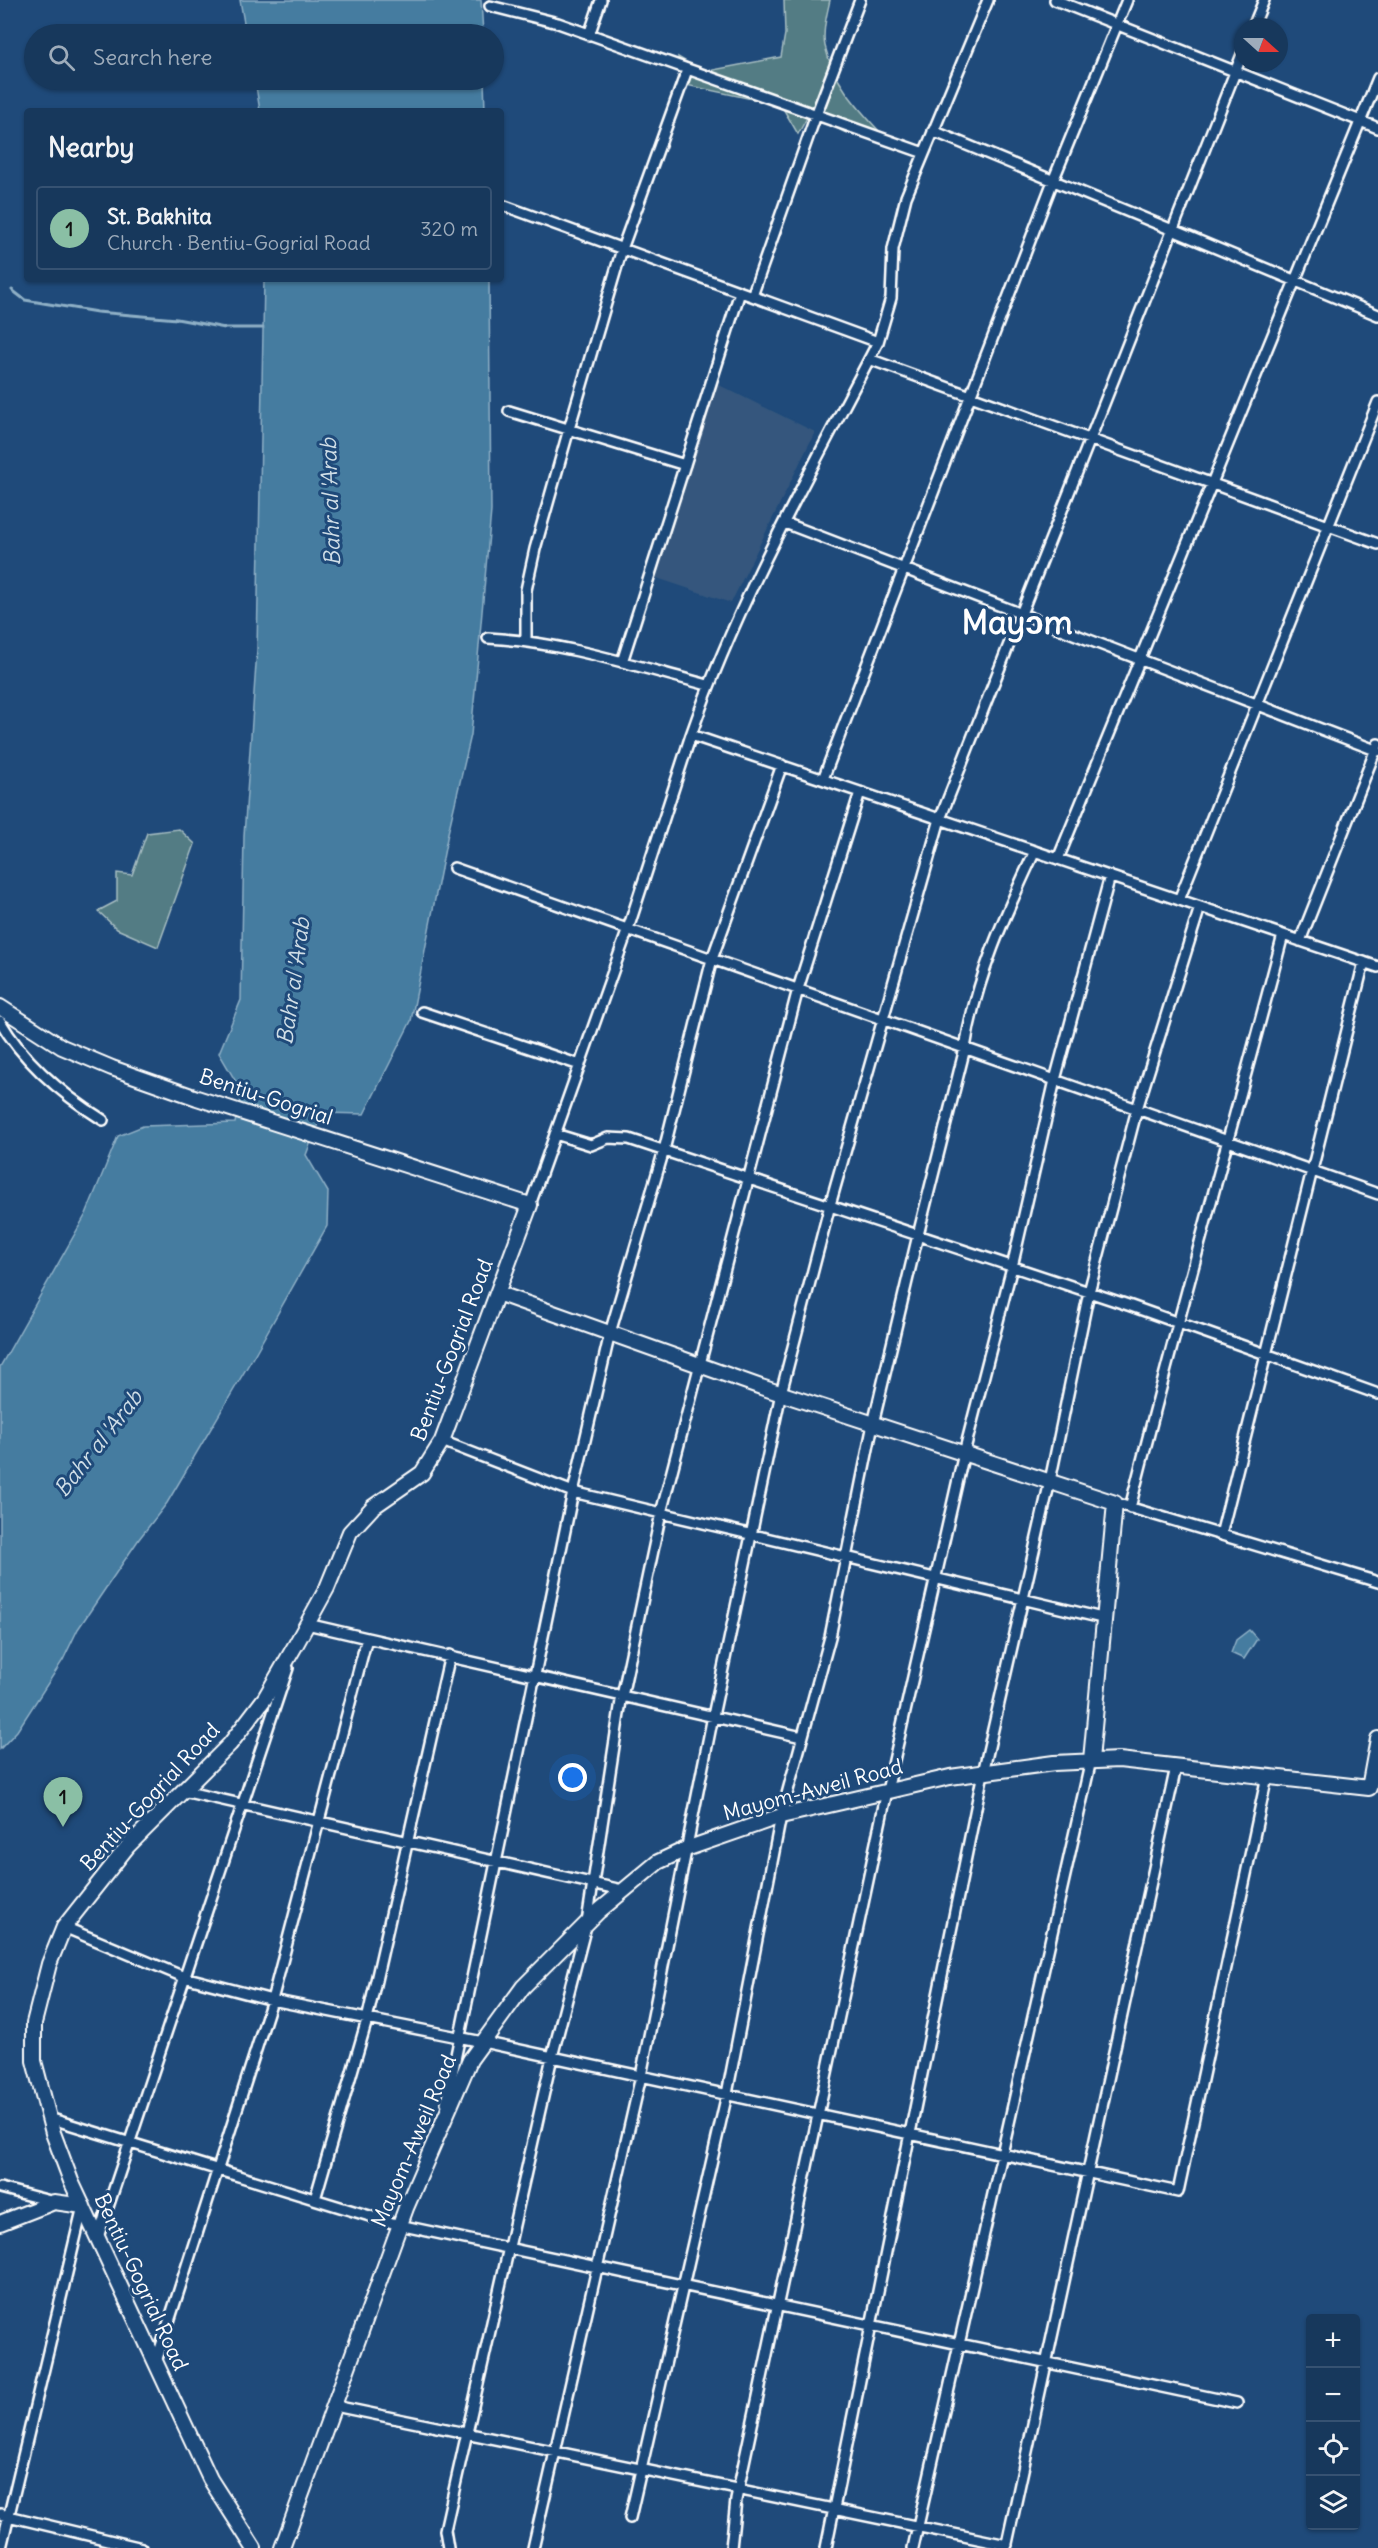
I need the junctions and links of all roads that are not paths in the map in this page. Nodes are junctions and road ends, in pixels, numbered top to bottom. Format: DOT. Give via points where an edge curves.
graph roads {
  1 [pos="601,0"];
  2 [pos="860,0"];
  3 [pos="988,0"];
  4 [pos="1055,0"];
  5 [pos="1126,0"];
  6 [pos="1263,0"];
  7 [pos="490,6"];
  8 [pos="1256,18"];
  9 [pos="1118,25"];
  10 [pos="590,35"];
  11 [pos="687,70"];
  12 [pos="1234,72"];
  13 [pos="1235,72"];
  14 [pos="1378,78"];
  15 [pos="816,115"];
  16 [pos="1360,121"];
  17 [pos="1378,128"];
  18 [pos="933,131"];
  19 [pos="924,153"];
  20 [pos="1053,181"];
  21 [pos="505,206"];
  22 [pos="1173,230"];
  23 [pos="622,249"];
  24 [pos="1295,281"];
  25 [pos="740,292"];
  26 [pos="752,296"];
  27 [pos="1378,315"];
  28 [pos="878,342"];
  29 [pos="869,359"];
  30 [pos="970,396"];
  31 [pos="1378,402"];
  32 [pos="509,411"];
  33 [pos="569,429"];
  34 [pos="1090,440"];
  35 [pos="685,465"];
  36 [pos="1212,484"];
  37 [pos="785,523"];
  38 [pos="1328,526"];
  39 [pos="1378,544"];
  40 [pos="904,568"];
  41 [pos="1021,613"];
  42 [pos="488,638"];
  43 [pos="526,640"];
  44 [pos="1140,659"];
  45 [pos="622,662"];
  46 [pos="708,685"];
  47 [pos="1257,704"];
  48 [pos="691,735"];
  49 [pos="1377,748"];
  50 [pos="782,765"];
  51 [pos="822,779"];
  52 [pos="860,792"];
  53 [pos="940,819"];
  54 [pos="1035,851"];
  55 [pos="1058,859"];
  56 [pos="454,868"];
  57 [pos="1110,876"];
  58 [pos="1179,900"];
  59 [pos="1200,907"];
  60 [pos="628,930"];
  61 [pos="1283,935"];
  62 [pos="1300,940"];
  63 [pos="712,959"];
  64 [pos="1364,962"];
  65 [pos="1378,967"];
  66 [pos="798,989"];
  67 [pos="0,1007"];
  68 [pos="422,1012"];
  69 [pos="883,1019"];
  70 [pos="0,1021"];
  71 [pos="965,1048"];
  72 [pos="580,1065"];
  73 [pos="1055,1080"];
  74 [pos="1137,1109"];
  75 [pos="103,1120"];
  76 [pos="555,1134"];
  77 [pos="1229,1141"];
  78 [pos="664,1150"];
  79 [pos="1312,1170"];
  80 [pos="747,1178"];
  81 [pos="1378,1194"];
  82 [pos="530,1204"];
  83 [pos="830,1205"];
  84 [pos="918,1235"];
  85 [pos="1012,1267"];
  86 [pos="1089,1292"];
  87 [pos="497,1293"];
  88 [pos="1176,1322"];
  89 [pos="610,1333"];
  90 [pos="1266,1354"];
  91 [pos="699,1365"];
  92 [pos="781,1393"];
  93 [pos="1378,1394"];
  94 [pos="873,1424"];
  95 [pos="442,1441"];
  96 [pos="963,1453"];
  97 [pos="1050,1482"];
  98 [pos="573,1492"];
  99 [pos="1115,1503"];
  100 [pos="1130,1508"];
  101 [pos="661,1513"];
  102 [pos="750,1534"];
  103 [pos="1221,1535"];
  104 [pos="847,1557"];
  105 [pos="935,1578"];
  106 [pos="1378,1582"];
  107 [pos="1021,1599"];
  108 [pos="1106,1619"];
  109 [pos="308,1624"];
  110 [pos="367,1638"];
  111 [pos="295,1646"];
  112 [pos="450,1655"];
  113 [pos="535,1675"];
  114 [pos="622,1695"];
  115 [pos="713,1716"];
  116 [pos="802,1737"];
  117 [pos="1378,1739"];
  118 [pos="1091,1760"];
  119 [pos="1176,1767"];
  120 [pos="983,1773"];
  121 [pos="1267,1776"];
  122 [pos="1373,1788"];
  123 [pos="183,1791"];
  124 [pos="887,1791"];
  125 [pos="242,1804"];
  126 [pos="781,1816"];
  127 [pos="319,1821"];
  128 [pos="408,1842"];
  129 [pos="686,1849"];
  130 [pos="496,1862"];
  131 [pos="593,1884"];
  132 [pos="622,1890"];
  133 [pos="587,1922"];
  134 [pos="64,1926"];
  135 [pos="184,1977"];
  136 [pos="272,2000"];
  137 [pos="367,2020"];
  138 [pos="460,2037"];
  139 [pos="483,2042"];
  140 [pos="552,2057"];
  141 [pos="641,2076"];
  142 [pos="727,2094"];
  143 [pos="818,2114"];
  144 [pos="49,2118"];
  145 [pos="442,2122"];
  146 [pos="910,2134"];
  147 [pos="130,2142"];
  148 [pos="1002,2154"];
  149 [pos="217,2169"];
  150 [pos="1088,2172"];
  151 [pos="0,2188"];
  152 [pos="315,2199"];
  153 [pos="54,2202"];
  154 [pos="83,2206"];
  155 [pos="0,2223"];
  156 [pos="399,2225"];
  157 [pos="98,2237"];
  158 [pos="509,2248"];
  159 [pos="598,2267"];
  160 [pos="683,2285"];
  161 [pos="778,2305"];
  162 [pos="871,2325"];
  163 [pos="959,2344"];
  164 [pos="156,2362"];
  165 [pos="1047,2363"];
  166 [pos="1237,2403"];
  167 [pos="335,2406"];
  168 [pos="467,2433"];
  169 [pos="555,2451"];
  170 [pos="641,2469"];
  171 [pos="739,2489"];
  172 [pos="834,2509"];
  173 [pos="5,2515"];
  174 [pos="630,2518"];
  175 [pos="918,2526"];
  176 [pos="1007,2546"];
  177 [pos="1,2548"];
  178 [pos="142,2548"];
  179 [pos="254,2548"];
  180 [pos="282,2548"];
  181 [pos="448,2548"];
  182 [pos="533,2548"];
  183 [pos="731,2548"];
  184 [pos="826,2548"];
  185 [pos="913,2548"];
  1 -- 10 [label="street"];
  2 -- 15 [label="street"];
  3 -- 18 [label="street"];
  4 -- 9 [label="street"];
  5 -- 9 [label="street"];
  6 -- 8 [label="street"];
  7 -- 10 [label="street"];
  9 -- 12 [label="street"];
  9 -- 20 [label="street"];
  10 -- 11 [label="street"];
  11 -- 15 [label="street"];
  11 -- 23 [label="street"];
  13 -- 16 [label="street"];
  13 -- 22 [label="street"];
  14 -- 16 [label="street"];
  15 -- 19 [label="street"];
  15 -- 26 [label="street"];
  16 -- 17 [label="street"];
  16 -- 24 [label="street"];
  18 -- 19 [label="street"];
  18 -- 20 [label="street"];
  19 -- 28 [label="street" via="906,196 893,249 891,298"];
  20 -- 22 [label="street"];
  20 -- 30 [label="street"];
  21 -- 23 [label="street"];
  22 -- 24 [label="street"];
  22 -- 34 [label="street"];
  23 -- 25 [label="street"];
  23 -- 33 [label="street"];
  24 -- 27 [label="street"];
  24 -- 36 [label="street"];
  25 -- 26 [label="street"];
  25 -- 35 [label="street"];
  26 -- 28 [label="street"];
  28 -- 29 [label="street"];
  29 -- 30 [label="street"];
  29 -- 37 [label="street"];
  30 -- 34 [label="street"];
  30 -- 40 [label="street"];
  31 -- 38 [label="street"];
  32 -- 33 [label="street"];
  33 -- 35 [label="street"];
  33 -- 43 [label="street" via="526,590"];
  34 -- 36 [label="street"];
  34 -- 41 [label="street"];
  35 -- 45 [label="street"];
  36 -- 38 [label="street"];
  36 -- 44 [label="street"];
  37 -- 40 [label="street"];
  37 -- 46 [label="street" via="749,591"];
  38 -- 39 [label="street"];
  38 -- 47 [label="street"];
  40 -- 41 [label="street"];
  40 -- 51 [label="street"];
  41 -- 44 [label="street"];
  41 -- 53 [label="street"];
  42 -- 43 [label="street"];
  43 -- 45 [label="street"];
  44 -- 47 [label="street"];
  44 -- 55 [label="street"];
  45 -- 46 [label="street"];
  46 -- 48 [label="street"];
  47 -- 49 [label="street"];
  47 -- 58 [label="street"];
  48 -- 50 [label="street"];
  48 -- 60 [label="street"];
  49 -- 62 [label="street"];
  50 -- 51 [label="street"];
  50 -- 63 [label="street"];
  51 -- 52 [label="street"];
  52 -- 53 [label="street"];
  52 -- 66 [label="street"];
  53 -- 54 [label="street"];
  53 -- 69 [label="street"];
  54 -- 55 [label="street"];
  54 -- 71 [label="street" via="999,927"];
  55 -- 57 [label="street"];
  56 -- 60 [label="street"];
  57 -- 58 [label="street"];
  57 -- 73 [label="street"];
  58 -- 59 [label="street"];
  59 -- 61 [label="street"];
  59 -- 74 [label="street"];
  60 -- 63 [label="street"];
  60 -- 72 [label="street"];
  61 -- 62 [label="street"];
  61 -- 77 [label="street"];
  62 -- 64 [label="street"];
  63 -- 66 [label="street"];
  63 -- 78 [label="street"];
  64 -- 65 [label="street"];
  64 -- 79 [label="street"];
  66 -- 69 [label="street"];
  66 -- 80 [label="street"];
  67 -- 82 [label="main road, Bentiu-Gogrial" via="62,1047 112,1068"];
  68 -- 72 [label="street"];
  69 -- 71 [label="street"];
  69 -- 83 [label="street"];
  70 -- 75 [label="street" via="8,1035 56,1086"];
  71 -- 73 [label="street"];
  71 -- 84 [label="street"];
  72 -- 76 [label="street"];
  73 -- 74 [label="street"];
  73 -- 85 [label="street"];
  74 -- 77 [label="street"];
  74 -- 86 [label="street"];
  76 -- 78 [label="street" via="591,1145 608,1138 629,1139"];
  76 -- 82 [label="street"];
  77 -- 79 [label="street"];
  77 -- 88 [label="street"];
  78 -- 80 [label="street"];
  78 -- 89 [label="street"];
  79 -- 81 [label="street"];
  79 -- 90 [label="street"];
  80 -- 83 [label="street"];
  80 -- 91 [label="street"];
  82 -- 87 [label="main road, Bentiu-Gogrial Road"];
  83 -- 84 [label="street"];
  83 -- 92 [label="street"];
  84 -- 85 [label="street"];
  84 -- 94 [label="street"];
  85 -- 86 [label="street"];
  85 -- 96 [label="street"];
  86 -- 88 [label="street"];
  86 -- 97 [label="street"];
  87 -- 89 [label="main road"];
  87 -- 95 [label="main road, Bentiu-Gogrial Road"];
  88 -- 90 [label="street"];
  88 -- 100 [label="street"];
  89 -- 91 [label="main road"];
  89 -- 98 [label="street"];
  90 -- 93 [label="street"];
  90 -- 103 [label="street"];
  91 -- 92 [label="main road"];
  91 -- 101 [label="street"];
  92 -- 94 [label="main road"];
  92 -- 102 [label="street"];
  94 -- 96 [label="main road"];
  94 -- 104 [label="street"];
  95 -- 98 [label="street"];
  95 -- 109 [label="main road, Bentiu-Gogrial Road" via="422,1473 373,1507 350,1532"];
  96 -- 97 [label="main road"];
  96 -- 105 [label="street"];
  97 -- 99 [label="main road"];
  97 -- 107 [label="street"];
  98 -- 101 [label="street"];
  98 -- 113 [label="street"];
  99 -- 100 [label="street"];
  99 -- 108 [label="main road"];
  100 -- 103 [label="street"];
  101 -- 102 [label="street"];
  101 -- 114 [label="street"];
  102 -- 104 [label="street"];
  102 -- 115 [label="street"];
  103 -- 106 [label="street"];
  104 -- 105 [label="street"];
  104 -- 116 [label="street"];
  105 -- 107 [label="street"];
  105 -- 124 [label="street"];
  107 -- 108 [label="street"];
  107 -- 120 [label="street"];
  108 -- 118 [label="main road"];
  109 -- 110 [label="street"];
  109 -- 111 [label="main road, Bentiu-Gogrial Road"];
  110 -- 112 [label="street"];
  110 -- 127 [label="street"];
  111 -- 123 [label="main road, Bentiu-Gogrial Road" via="265,1698 230,1744"];
  111 -- 125 [label="street"];
  112 -- 113 [label="street"];
  112 -- 128 [label="street"];
  113 -- 114 [label="street"];
  113 -- 130 [label="street"];
  114 -- 115 [label="street"];
  114 -- 131 [label="street"];
  115 -- 116 [label="street"];
  115 -- 129 [label="street"];
  116 -- 126 [label="street"];
  117 -- 122 [label="main road, Mayom-Aweil Road"];
  118 -- 119 [label="main road, Mayom-Aweil Road"];
  118 -- 120 [label="main road, Mayom-Aweil Road"];
  118 -- 148 [label="street"];
  119 -- 121 [label="main road, Mayom-Aweil Road"];
  119 -- 150 [label="street"];
  120 -- 124 [label="main road, Mayom-Aweil Road"];
  120 -- 146 [label="street"];
  121 -- 122 [label="main road, Mayom-Aweil Road"];
  121 -- 150 [label="street" via="1178,2192"];
  123 -- 125 [label="street"];
  123 -- 134 [label="main road, Bentiu-Gogrial Road" via="128,1846"];
  124 -- 126 [label="main road, Mayom-Aweil Road"];
  124 -- 143 [label="street"];
  125 -- 127 [label="street"];
  125 -- 135 [label="street"];
  126 -- 129 [label="main road, Mayom-Aweil Road"];
  126 -- 142 [label="street"];
  127 -- 128 [label="street"];
  127 -- 136 [label="street"];
  128 -- 130 [label="street"];
  128 -- 137 [label="street"];
  129 -- 132 [label="main road, Mayom-Aweil Road" via="658,1862"];
  129 -- 141 [label="street"];
  130 -- 131 [label="street"];
  130 -- 138 [label="street"];
  131 -- 132 [label="street"];
  131 -- 133 [label="street"];
  132 -- 133 [label="main road, Mayom-Aweil Road"];
  133 -- 139 [label="main road, Mayom-Aweil Road" via="523,1986"];
  133 -- 140 [label="street"];
  134 -- 135 [label="street"];
  134 -- 144 [label="main road, Bentiu-Gogrial Road" via="48,1964 34,2023 34,2061"];
  135 -- 136 [label="street"];
  135 -- 147 [label="street"];
  136 -- 137 [label="street"];
  136 -- 149 [label="street"];
  137 -- 138 [label="street"];
  137 -- 152 [label="street"];
  138 -- 139 [label="street"];
  138 -- 145 [label="street"];
  139 -- 140 [label="street"];
  139 -- 145 [label="main road, Mayom-Aweil Road" via="470,2060"];
  140 -- 141 [label="street"];
  140 -- 158 [label="street"];
  141 -- 142 [label="street"];
  141 -- 159 [label="street"];
  142 -- 143 [label="street"];
  142 -- 160 [label="street"];
  143 -- 146 [label="street"];
  143 -- 161 [label="street"];
  144 -- 147 [label="street"];
  144 -- 154 [label="main road, Bentiu-Gogrial Road"];
  145 -- 156 [label="main road, Mayom-Aweil Road"];
  146 -- 148 [label="street"];
  146 -- 162 [label="street"];
  147 -- 149 [label="street"];
  147 -- 157 [label="street"];
  148 -- 150 [label="street"];
  148 -- 163 [label="street"];
  149 -- 152 [label="street"];
  149 -- 164 [label="street"];
  150 -- 165 [label="street"];
  151 -- 153 [label="street"];
  152 -- 156 [label="street"];
  153 -- 154 [label="main road"];
  153 -- 155 [label="main road"];
  154 -- 157 [label="main road, Bentiu-Gogrial Road"];
  154 -- 173 [label="street"];
  156 -- 158 [label="street"];
  156 -- 167 [label="main road, Mayom-Aweil Road"];
  157 -- 164 [label="main road, Bentiu-Gogrial Road"];
  158 -- 159 [label="street"];
  158 -- 168 [label="street"];
  159 -- 160 [label="street"];
  159 -- 169 [label="street"];
  160 -- 161 [label="street"];
  160 -- 170 [label="street"];
  161 -- 162 [label="street"];
  161 -- 171 [label="street"];
  162 -- 163 [label="street"];
  162 -- 172 [label="street"];
  163 -- 165 [label="street"];
  163 -- 175 [label="street"];
  164 -- 179 [label="main road, Bentiu-Gogrial Road" via="210,2480"];
  165 -- 166 [label="street"];
  165 -- 176 [label="street"];
  167 -- 168 [label="street"];
  167 -- 180 [label="main road, Mayom-Aweil Road"];
  168 -- 169 [label="street"];
  168 -- 181 [label="street" via="445,2530"];
  169 -- 170 [label="street"];
  169 -- 182 [label="street"];
  170 -- 171 [label="street"];
  170 -- 174 [label="street"];
  171 -- 172 [label="street"];
  171 -- 183 [label="street"];
  172 -- 175 [label="street"];
  172 -- 184 [label="street"];
  173 -- 177 [label="street"];
  173 -- 178 [label="street"];
  175 -- 176 [label="street"];
  175 -- 185 [label="street"];
}
